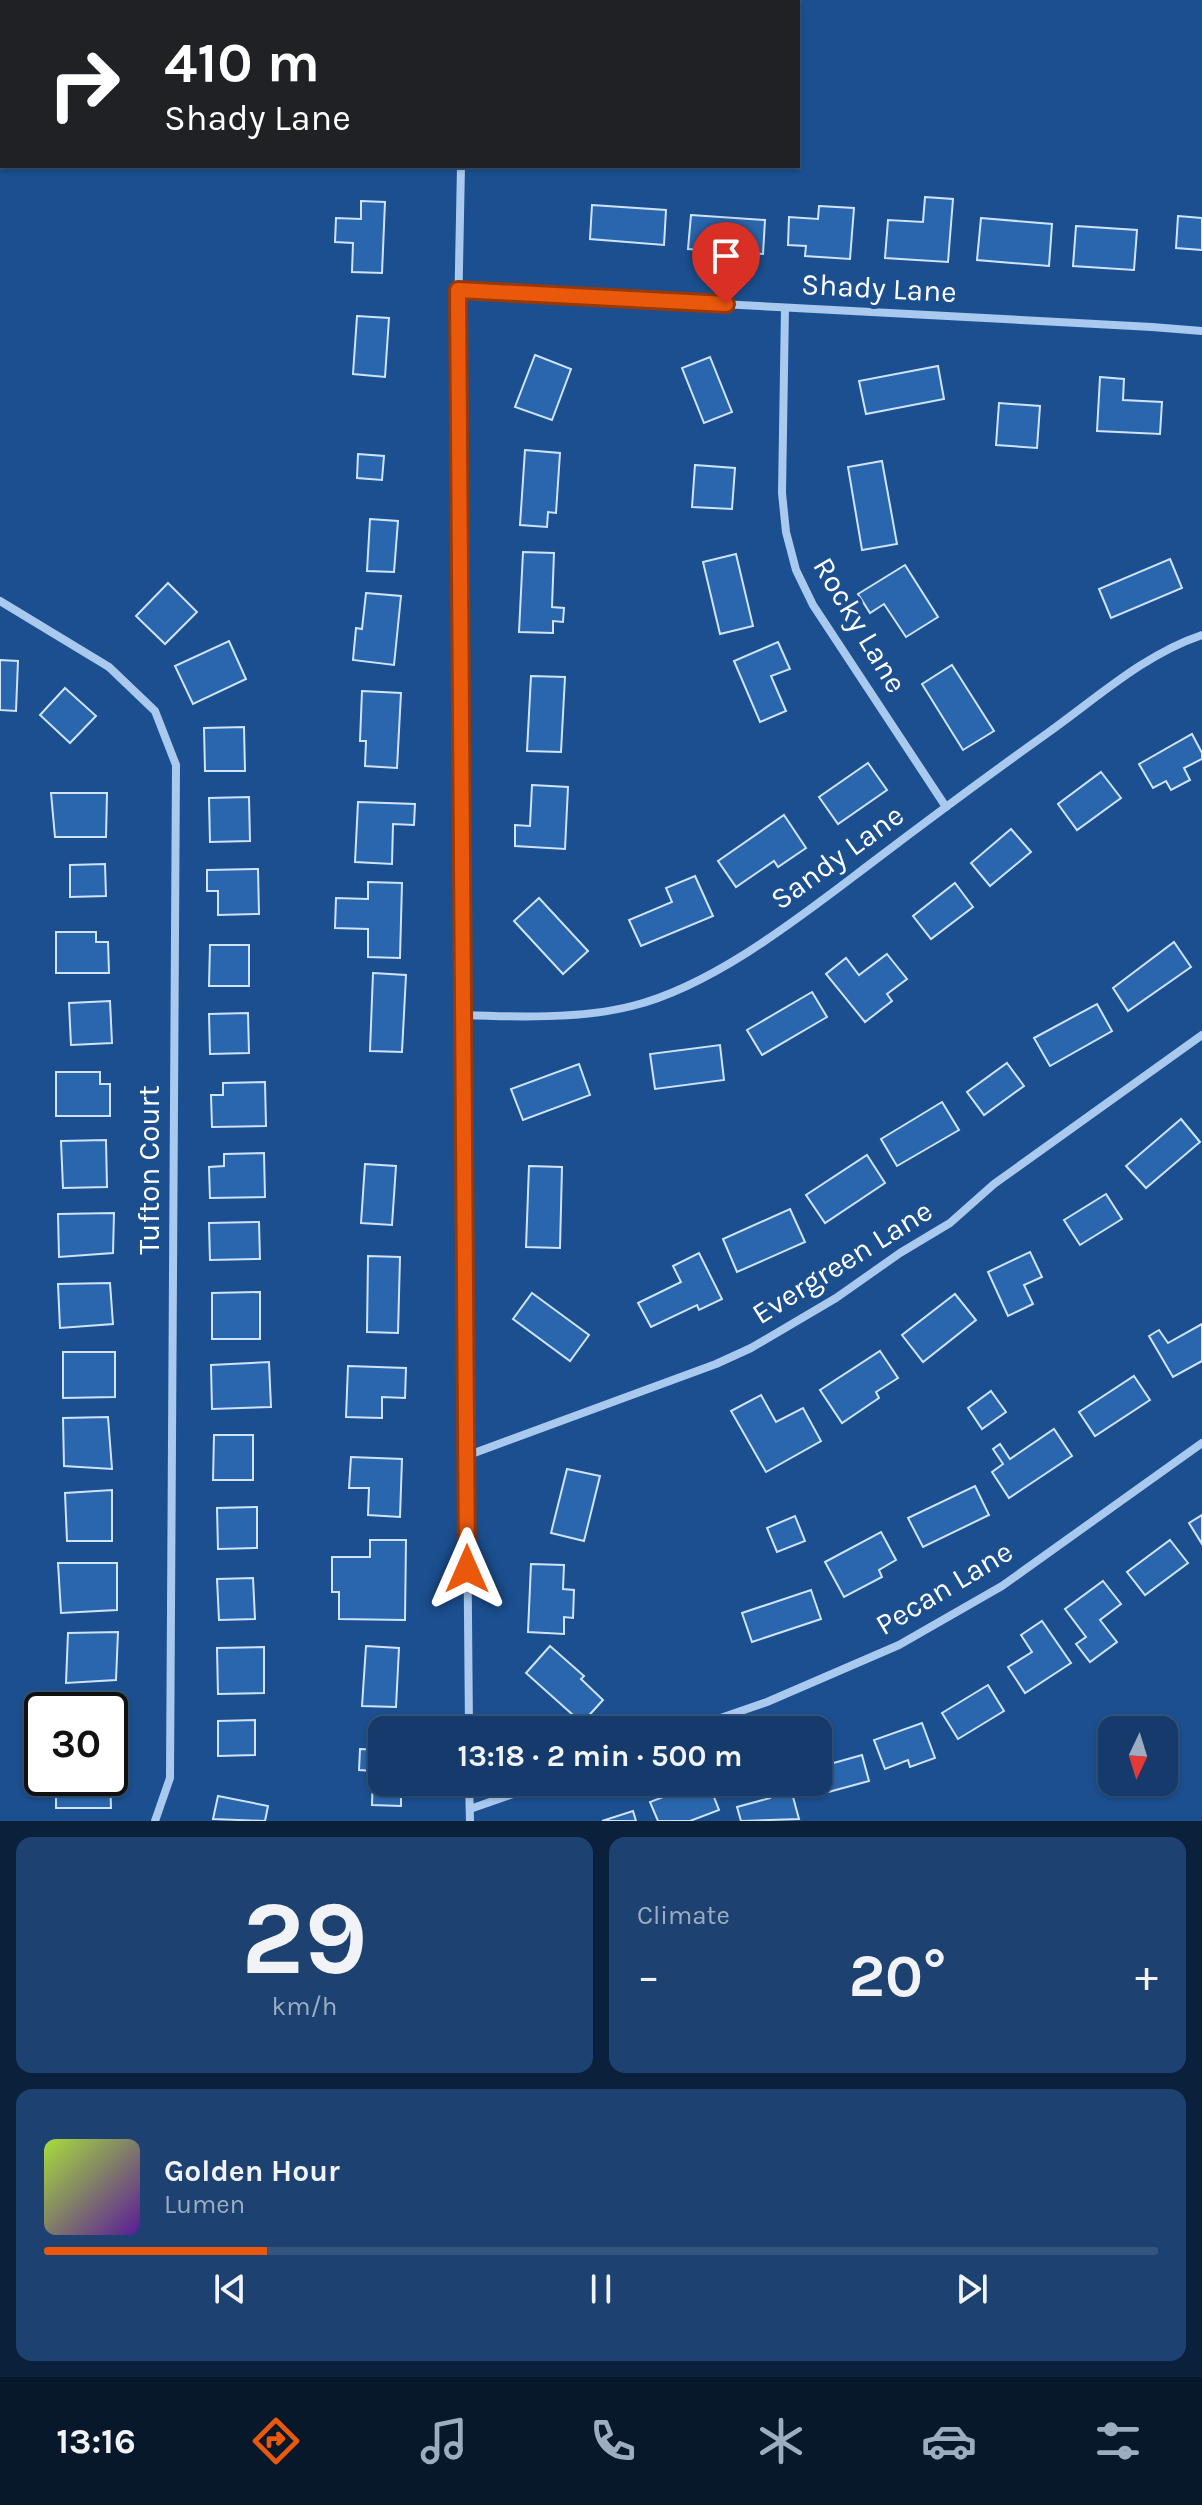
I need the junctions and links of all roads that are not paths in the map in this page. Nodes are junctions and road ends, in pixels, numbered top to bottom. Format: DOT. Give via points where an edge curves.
graph roads {
  1 [pos="461,168"];
  2 [pos="458,290"];
  3 [pos="785,308"];
  4 [pos="1202,331"];
  5 [pos="0,601"];
  6 [pos="1202,635"];
  7 [pos="946,807"];
  8 [pos="463,1015"];
  9 [pos="1202,1035"];
  10 [pos="1202,1443"];
  11 [pos="466,1456"];
  12 [pos="469,1716"];
  13 [pos="726,1716"];
  14 [pos="470,1796"];
  15 [pos="507,1796"];
  16 [pos="470,1809"];
  17 [pos="155,1821"];
  18 [pos="470,1821"];
  1 -- 2 [label="street"];
  2 -- 3 [label="street, Shady Lane"];
  2 -- 8 [label="street"];
  3 -- 4 [label="street, Shady Lane"];
  3 -- 7 [label="street, Rocky Lane" via="782,493 796,570 813,605"];
  5 -- 17 [label="street, Tufton Court" via="109,667 155,711 176,765 170,1778"];
  6 -- 7 [label="street, Sandy Lane" via="1150,659"];
  7 -- 8 [label="street, Sandy Lane" via="802,915 686,987 612,1010"];
  8 -- 11 [label="street"];
  9 -- 11 [label="street, Evergreen Lane" via="994,1184 950,1223 751,1348"];
  10 -- 13 [label="street, Pecan Lane" via="1002,1586 899,1645"];
  11 -- 12 [label="street"];
  14 -- 16 [label="street"];
  15 -- 16 [label="street"];
  16 -- 18 [label="street"];
}
